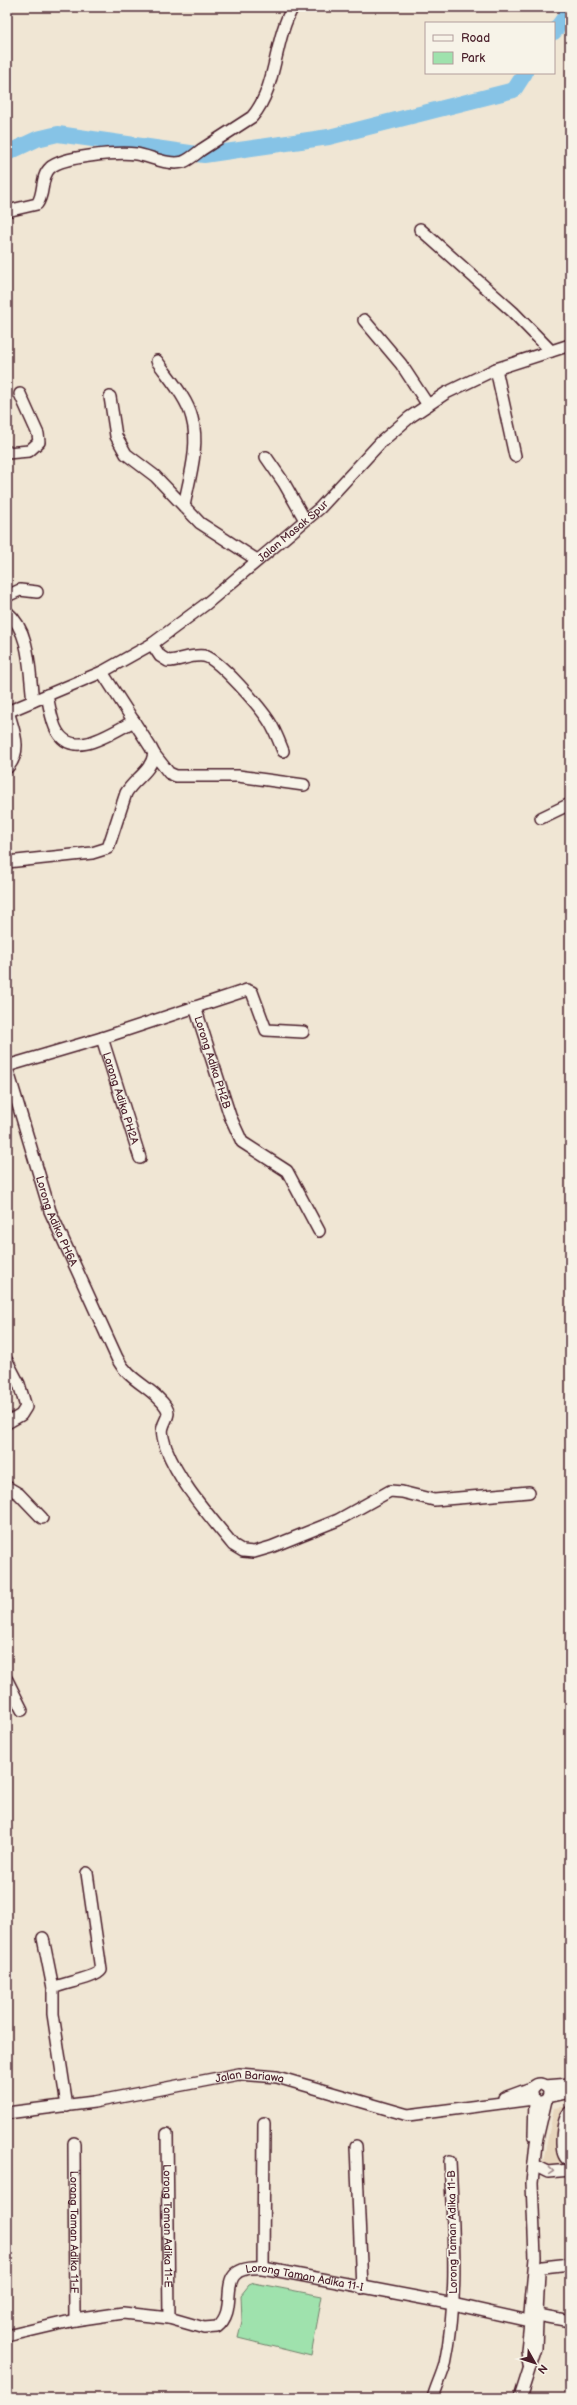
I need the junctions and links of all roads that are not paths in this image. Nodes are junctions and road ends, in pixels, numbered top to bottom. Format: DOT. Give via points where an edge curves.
graph roads {
  1 [pos="293,7"];
  2 [pos="7,211"];
  3 [pos="420,229"];
  4 [pos="364,320"];
  5 [pos="570,345"];
  6 [pos="551,351"];
  7 [pos="156,361"];
  8 [pos="496,369"];
  9 [pos="20,394"];
  10 [pos="110,397"];
  11 [pos="428,405"];
  12 [pos="7,453"];
  13 [pos="266,456"];
  14 [pos="515,456"];
  15 [pos="184,506"];
  16 [pos="305,520"];
  17 [pos="256,560"];
  18 [pos="37,592"];
  19 [pos="7,596"];
  20 [pos="7,612"];
  21 [pos="152,644"];
  22 [pos="102,672"];
  23 [pos="47,694"];
  24 [pos="33,700"];
  25 [pos="7,711"];
  26 [pos="134,722"];
  27 [pos="283,751"];
  28 [pos="154,754"];
  29 [pos="7,768"];
  30 [pos="304,785"];
  31 [pos="570,804"];
  32 [pos="541,818"];
  33 [pos="7,862"];
  34 [pos="195,1007"];
  35 [pos="303,1032"];
  36 [pos="102,1038"];
  37 [pos="7,1067"];
  38 [pos="140,1158"];
  39 [pos="319,1231"];
  40 [pos="7,1361"];
  41 [pos="7,1423"];
  42 [pos="7,1487"];
  43 [pos="529,1492"];
  44 [pos="42,1518"];
  45 [pos="7,1680"];
  46 [pos="22,1710"];
  47 [pos="87,1873"];
  48 [pos="43,1938"];
  49 [pos="53,1988"];
  50 [pos="570,2084"];
  51 [pos="540,2086"];
  52 [pos="570,2092"];
  53 [pos="540,2099"];
  54 [pos="488,2104"];
  55 [pos="67,2106"];
  56 [pos="570,2112"];
  57 [pos="7,2113"];
  58 [pos="264,2123"];
  59 [pos="167,2134"];
  60 [pos="74,2143"];
  61 [pos="356,2146"];
  62 [pos="570,2159"];
  63 [pos="450,2161"];
  64 [pos="534,2165"];
  65 [pos="570,2170"];
  66 [pos="570,2264"];
  67 [pos="543,2267"];
  68 [pos="263,2268"];
  69 [pos="362,2288"];
  70 [pos="453,2304"];
  71 [pos="170,2318"];
  72 [pos="533,2318"];
  73 [pos="75,2320"];
  74 [pos="570,2321"];
  75 [pos="7,2336"];
  76 [pos="432,2398"];
  77 [pos="520,2398"];
  1 -- 2 [label="street" via="281,31 275,64 260,108 252,117 183,162 167,162 122,153 88,156 58,163 46,173 41,198 37,204"];
  3 -- 6 [label="street" via="513,312"];
  4 -- 11 [label="street" via="401,364"];
  5 -- 6 [label="street, Jalan Masak Spur"];
  6 -- 8 [label="street, Jalan Masak Spur"];
  7 -- 15 [label="street" via="186,403 195,429"];
  8 -- 11 [label="street, Jalan Masak Spur" via="452,390"];
  8 -- 14 [label="street"];
  9 -- 12 [label="street" via="38,434 39,442 30,451"];
  10 -- 15 [label="street" via="119,444 126,454 155,476"];
  11 -- 16 [label="street, Jalan Masak Spur" via="381,442 320,508"];
  13 -- 16 [label="street"];
  15 -- 17 [label="street" via="204,526"];
  16 -- 17 [label="street, Jalan Masak Spur"];
  17 -- 21 [label="street, Jalan Masak Spur" via="206,604"];
  18 -- 19 [label="street" via="20,590"];
  20 -- 24 [label="street" via="18,622 23,633"];
  21 -- 22 [label="street, Jalan Masak Spur"];
  21 -- 27 [label="street" via="160,656 168,661 206,656 216,662 269,721"];
  22 -- 23 [label="street, Jalan Masak Spur"];
  22 -- 26 [label="street"];
  23 -- 24 [label="street, Jalan Masak Spur"];
  23 -- 26 [label="street" via="55,727 60,737 69,744 80,745 98,740"];
  24 -- 25 [label="street, Jalan Masak Spur"];
  25 -- 29 [label="street" via="17,750 15,758"];
  26 -- 28 [label="street"];
  28 -- 30 [label="street" via="169,773 176,776 238,776"];
  28 -- 33 [label="street" via="149,769 126,793 108,848 92,853"];
  31 -- 32 [label="street"];
  34 -- 35 [label="street" via="247,990 252,992 266,1030"];
  34 -- 36 [label="street"];
  34 -- 39 [label="street, Lorong Adika PH2B" via="230,1116 242,1142 287,1171"];
  36 -- 37 [label="street"];
  36 -- 38 [label="street, Lorong Adika PH2A"];
  37 -- 43 [label="street, Lorong Adika PH6A" via="50,1211 122,1368 167,1409 168,1417 163,1426 163,1434 174,1465 233,1545 243,1551 254,1552 310,1532 356,1511 390,1491 434,1500"];
  40 -- 41 [label="street" via="19,1384 26,1408 21,1415"];
  42 -- 44 [label="street" via="19,1494"];
  45 -- 46 [label="street"];
  47 -- 49 [label="street" via="101,1970 95,1975"];
  48 -- 49 [label="street"];
  49 -- 55 [label="street" via="53,2014"];
  50 -- 51 [label="street, Jalan Bariawa"];
  51 -- 53 [label="street" via="532,2094"];
  51 -- 53 [label="street" via="549,2091"];
  51 -- 54 [label="street, Jalan Bariawa"];
  52 -- 53 [label="street, Jalan Bariawa"];
  53 -- 54 [label="street, Jalan Bariawa"];
  53 -- 64 [label="street"];
  54 -- 55 [label="street, Jalan Bariawa" via="408,2115 277,2077 239,2074"];
  55 -- 57 [label="street, Jalan Bariawa"];
  56 -- 62 [label="street" via="565,2118 562,2151 566,2158"];
  58 -- 68 [label="street"];
  59 -- 71 [label="street, Lorong Taman Adika 11-E"];
  60 -- 73 [label="street, Lorong Taman Adika 11-F"];
  61 -- 69 [label="street"];
  63 -- 70 [label="street, Lorong Taman Adika 11-B"];
  64 -- 65 [label="street, one-way" via="548,2172"];
  64 -- 72 [label="street"];
  66 -- 67 [label="street"];
  68 -- 69 [label="street, Lorong Taman Adika 11-I"];
  68 -- 71 [label="street, Lorong Taman Adika 11-I" via="244,2268 232,2278 229,2284 227,2316 217,2327 204,2328"];
  69 -- 70 [label="street, Lorong Taman Adika 11-I"];
  70 -- 72 [label="street, Lorong Taman Adika 11-I" via="502,2314 517,2313"];
  70 -- 76 [label="street, Lorong Taman Adika 11-B" via="444,2364"];
  71 -- 73 [label="street, Lorong Taman Adika 11-I" via="123,2313"];
  72 -- 74 [label="street, Lorong Taman Adika 11-I"];
  72 -- 77 [label="street" via="527,2350 530,2365"];
  73 -- 75 [label="street, Lorong Taman Adika 11-I"];
}
